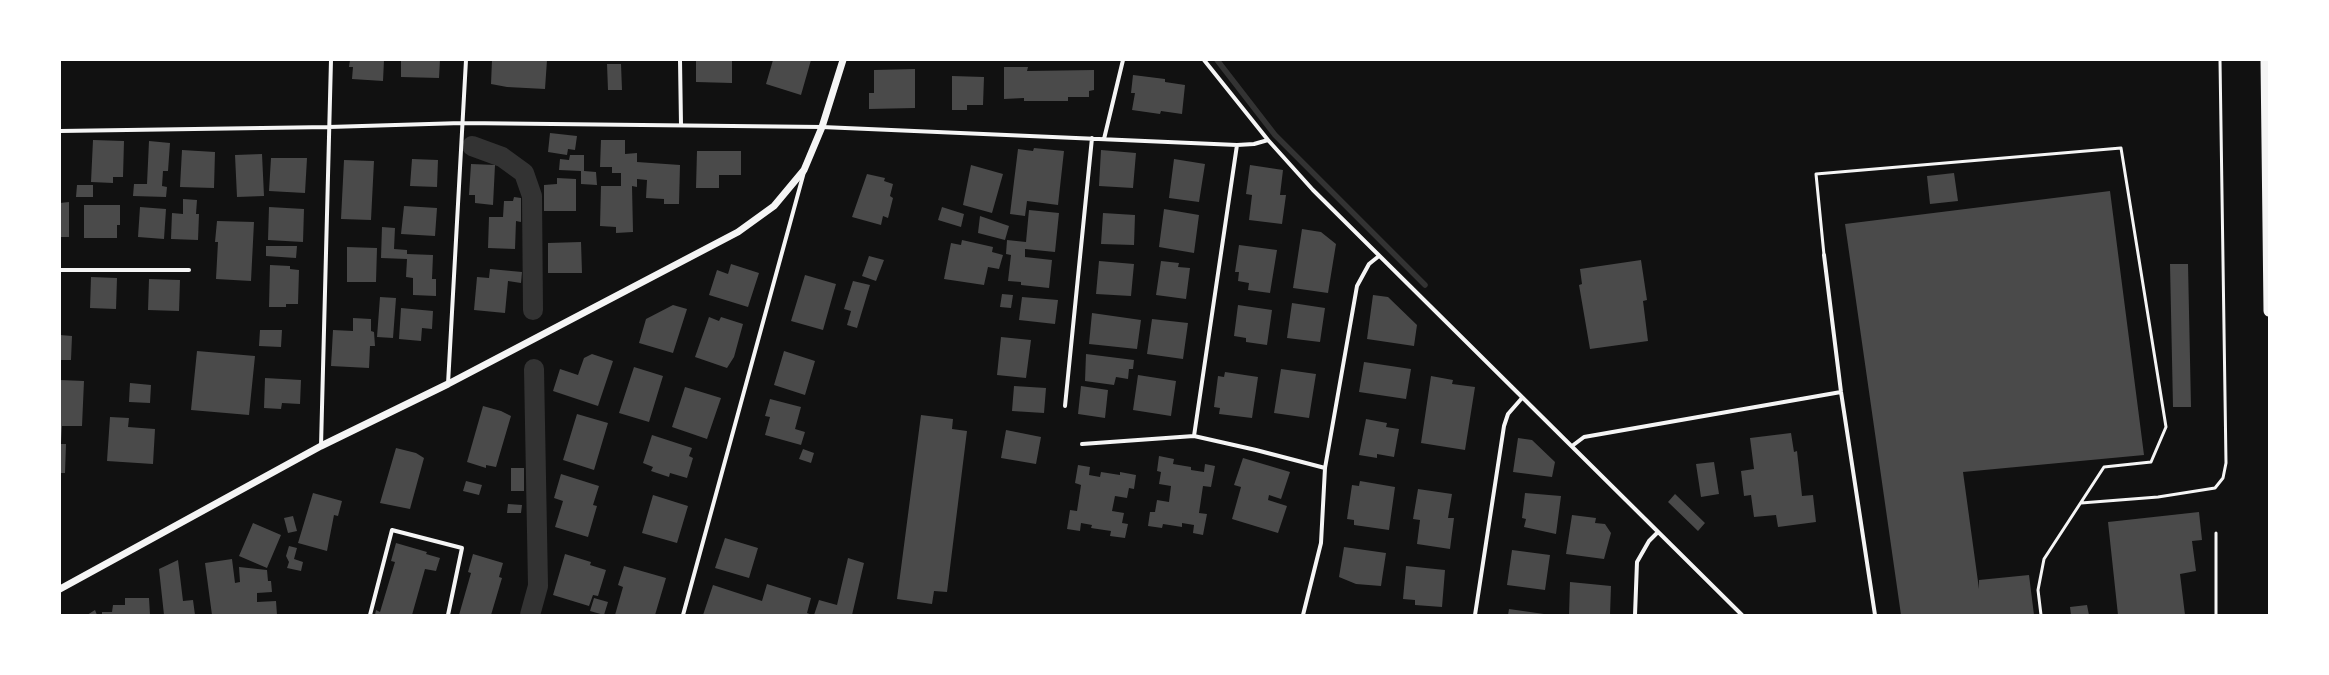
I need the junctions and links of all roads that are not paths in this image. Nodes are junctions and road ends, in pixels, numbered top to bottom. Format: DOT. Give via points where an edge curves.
graph roads {
  1 [pos="331,60"];
  2 [pos="466,60"];
  3 [pos="680,60"];
  4 [pos="843,60"];
  5 [pos="1123,60"];
  6 [pos="1204,60"];
  7 [pos="2220,60"];
  8 [pos="2266,60"];
  9 [pos="462,123"];
  10 [pos="681,125"];
  11 [pos="822,127"];
  12 [pos="329,128"];
  13 [pos="60,131"];
  14 [pos="1092,138"];
  15 [pos="1104,139"];
  16 [pos="1268,140"];
  17 [pos="1237,145"];
  18 [pos="804,170"];
  19 [pos="1824,254"];
  20 [pos="1379,256"];
  21 [pos="60,270"];
  22 [pos="189,270"];
  23 [pos="2269,311"];
  24 [pos="448,384"];
  25 [pos="1842,392"];
  26 [pos="1522,398"];
  27 [pos="1065,406"];
  28 [pos="1194,436"];
  29 [pos="1082,444"];
  30 [pos="321,446"];
  31 [pos="1572,446"];
  32 [pos="1326,468"];
  33 [pos="2081,503"];
  34 [pos="1658,532"];
  35 [pos="2216,533"];
  36 [pos="60,589"];
  37 [pos="370,615"];
  38 [pos="448,615"];
  39 [pos="683,615"];
  40 [pos="1303,615"];
  41 [pos="1475,615"];
  42 [pos="1635,615"];
  43 [pos="1742,615"];
  44 [pos="1875,615"];
  45 [pos="2041,615"];
  46 [pos="2216,615"];
  1 -- 12 [label="street"];
  2 -- 9 [label="street"];
  3 -- 10 [label="street"];
  4 -- 11 [label="street"];
  5 -- 15 [label="street"];
  6 -- 16 [label="street"];
  7 -- 33 [label="lane" via="2226,463 2223,478 2216,488 2158,497"];
  8 -- 23 [label="highway"];
  9 -- 10 [label="street"];
  9 -- 12 [label="street"];
  9 -- 24 [label="street"];
  10 -- 11 [label="street"];
  11 -- 14 [label="street"];
  11 -- 18 [label="street"];
  12 -- 13 [label="street"];
  12 -- 30 [label="street"];
  14 -- 15 [label="street"];
  14 -- 27 [label="street"];
  15 -- 17 [label="street"];
  16 -- 17 [label="street"];
  16 -- 20 [label="street" via="1313,190"];
  17 -- 28 [label="street"];
  18 -- 24 [label="street" via="774,206 738,232"];
  18 -- 39 [label="street"];
  19 -- 25 [label="street"];
  19 -- 33 [label="lane" via="1816,174 2121,148 2166,427 2150,462 2104,467"];
  20 -- 26 [label="street"];
  20 -- 32 [label="street" via="1369,264 1357,286"];
  21 -- 22 [label="street"];
  24 -- 30 [label="street"];
  25 -- 31 [label="street" via="1584,437"];
  25 -- 44 [label="street"];
  26 -- 31 [label="street"];
  26 -- 41 [label="street" via="1508,414 1504,426"];
  28 -- 29 [label="street"];
  28 -- 32 [label="street"];
  30 -- 36 [label="street"];
  31 -- 34 [label="street"];
  32 -- 40 [label="street" via="1321,543"];
  33 -- 45 [label="lane" via="2044,559 2038,590"];
  34 -- 42 [label="street" via="1649,541 1637,562"];
  34 -- 43 [label="street"];
  35 -- 46 [label="lane"];
  37 -- 38 [label="street" via="392,530 462,548"];
}
